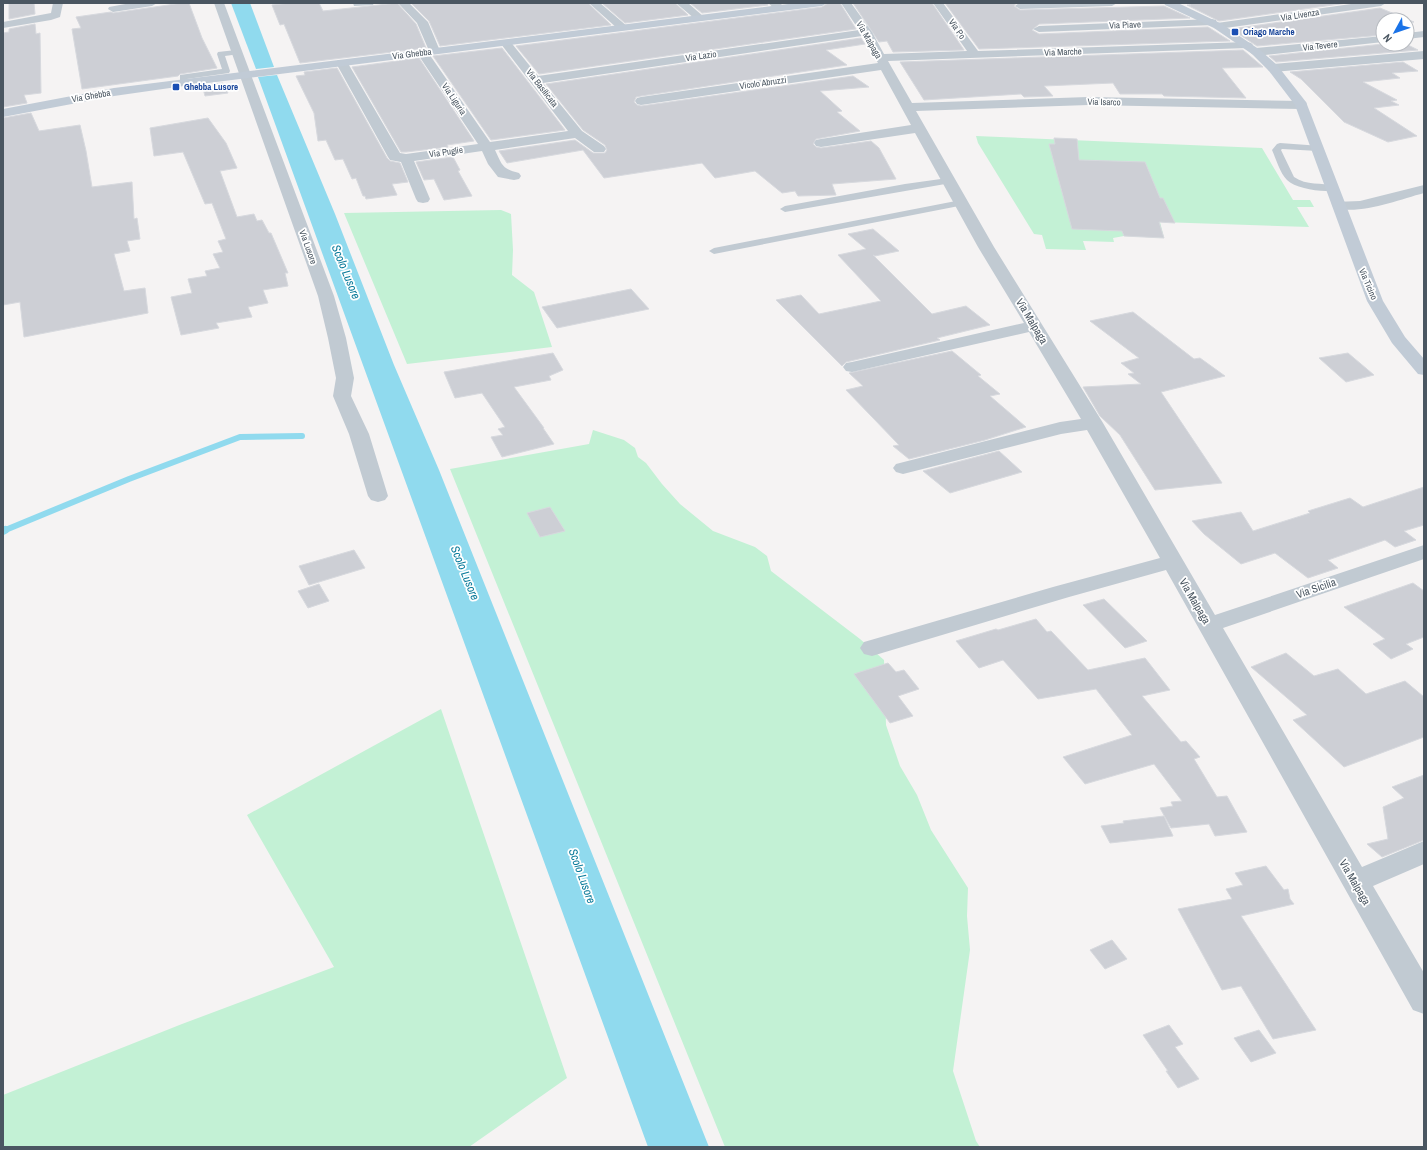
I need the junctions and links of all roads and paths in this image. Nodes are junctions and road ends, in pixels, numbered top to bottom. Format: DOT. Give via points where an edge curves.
graph roads {
  1 [pos="58,3"];
  2 [pos="152,3"];
  3 [pos="219,3"];
  4 [pos="369,3"];
  5 [pos="403,3"];
  6 [pos="594,3"];
  7 [pos="681,3"];
  8 [pos="822,3"];
  9 [pos="846,3"];
  10 [pos="938,3"];
  11 [pos="1112,3"];
  12 [pos="1169,3"];
  13 [pos="1380,3"];
  14 [pos="358,4"];
  15 [pos="1018,4"];
  16 [pos="776,5"];
  17 [pos="113,9"];
  18 [pos="699,17"];
  19 [pos="1034,23"];
  20 [pos="1215,24"];
  21 [pos="3,25"];
  22 [pos="622,27"];
  23 [pos="866,32"];
  24 [pos="1375,40"];
  25 [pos="505,42"];
  26 [pos="1252,49"];
  27 [pos="236,52"];
  28 [pos="429,52"];
  29 [pos="1058,52"];
  30 [pos="975,55"];
  31 [pos="1424,55"];
  32 [pos="882,62"];
  33 [pos="342,63"];
  34 [pos="1273,68"];
  35 [pos="247,74"];
  36 [pos="536,80"];
  37 [pos="184,82"];
  38 [pos="641,102"];
  39 [pos="1301,105"];
  40 [pos="908,107"];
  41 [pos="3,113"];
  42 [pos="919,128"];
  43 [pos="577,134"];
  44 [pos="821,143"];
  45 [pos="486,146"];
  46 [pos="1318,148"];
  47 [pos="599,149"];
  48 [pos="406,158"];
  49 [pos="514,176"];
  50 [pos="948,181"];
  51 [pos="1332,188"];
  52 [pos="1424,189"];
  53 [pos="423,199"];
  54 [pos="961,203"];
  55 [pos="1339,205"];
  56 [pos="785,209"];
  57 [pos="714,251"];
  58 [pos="1035,326"];
  59 [pos="1417,356"];
  60 [pos="852,367"];
  61 [pos="1424,370"];
  62 [pos="1092,423"];
  63 [pos="903,468"];
  64 [pos="378,496"];
  65 [pos="1424,552"];
  66 [pos="1172,562"];
  67 [pos="1209,625"];
  68 [pos="872,648"];
  69 [pos="1424,852"];
  70 [pos="1355,882"];
  71 [pos="1424,1001"];
  1 -- 21 [label="street" via="56,15 52,17"];
  2 -- 17 [label="street"];
  3 -- 27 [label="street, Via Lusore"];
  4 -- 14 [label="street"];
  5 -- 28 [label="street, Via Liguria" via="422,22"];
  6 -- 22 [label="street"];
  7 -- 18 [label="street"];
  8 -- 16 [label="street, Via Ghebba"];
  9 -- 23 [label="street, Via Malpaga"];
  10 -- 30 [label="street, Via Po"];
  11 -- 15 [label="street"];
  12 -- 20 [label="street, Via Ticino"];
  13 -- 20 [label="street, Via Livenza"];
  15 -- 19 [label="street"];
  16 -- 18 [label="street, Via Ghebba"];
  18 -- 22 [label="street, Via Ghebba"];
  19 -- 20 [label="street, Via Piave"];
  19 -- 29 [label="street"];
  20 -- 26 [label="street, Via Ticino"];
  22 -- 25 [label="street, Via Ghebba"];
  23 -- 32 [label="street, Via Malpaga"];
  23 -- 36 [label="street, Via Lazio"];
  24 -- 26 [label="street, Via Tevere"];
  25 -- 28 [label="street, Via Ghebba"];
  25 -- 36 [label="street, Via Basilicata"];
  26 -- 29 [label="street, Via Marche"];
  26 -- 34 [label="street, Via Ticino"];
  27 -- 35 [label="street, Via Lusore"];
  27 -- 37 [label="lane" via="221,54 226,71 183,77"];
  28 -- 33 [label="street, Via Ghebba"];
  28 -- 45 [label="street, Via Liguria"];
  29 -- 30 [label="street, Via Marche"];
  30 -- 32 [label="street, Via Marche"];
  31 -- 34 [label="street"];
  32 -- 38 [label="street, Vicolo Abruzzi"];
  32 -- 40 [label="street, Via Malpaga"];
  33 -- 35 [label="street, Via Ghebba"];
  33 -- 48 [label="street" via="395,157"];
  34 -- 39 [label="street, Via Ticino"];
  35 -- 37 [label="street, Via Ghebba"];
  35 -- 64 [label="street, Via Lusore" via="326,296 345,378 342,396 359,434"];
  36 -- 43 [label="street, Via Basilicata"];
  37 -- 41 [label="street, Via Ghebba"];
  39 -- 40 [label="street, Via Isarco" via="1088,101"];
  39 -- 46 [label="street, Via Ticino"];
  40 -- 42 [label="street, Via Malpaga"];
  42 -- 44 [label="street"];
  42 -- 50 [label="street, Via Malpaga"];
  43 -- 45 [label="street, Via Puglie"];
  43 -- 47 [label="street"];
  45 -- 48 [label="street, Via Puglie"];
  45 -- 49 [label="street, Via Liguria" via="503,174"];
  46 -- 51 [label="street, Via Ticino"];
  46 -- 51 [label="lane" via="1280,146 1276,150 1293,181"];
  48 -- 53 [label="street"];
  50 -- 54 [label="street, Via Malpaga"];
  50 -- 56 [label="lane"];
  51 -- 55 [label="street, Via Ticino"];
  52 -- 55 [label="street" via="1360,205"];
  54 -- 57 [label="lane"];
  54 -- 58 [label="street, Via Malpaga"];
  55 -- 59 [label="street, Via Ticino" via="1375,301 1394,333"];
  58 -- 60 [label="street"];
  58 -- 62 [label="street, Via Malpaga"];
  59 -- 61 [label="street, Via Ticino"];
  62 -- 63 [label="street" via="1060,428"];
  62 -- 66 [label="street, Via Malpaga"];
  65 -- 67 [label="street, Via Sicilia"];
  66 -- 67 [label="street, Via Malpaga"];
  66 -- 68 [label="street"];
  67 -- 70 [label="street, Via Malpaga"];
  69 -- 70 [label="street"];
  70 -- 71 [label="street, Via Malpaga"];
}
